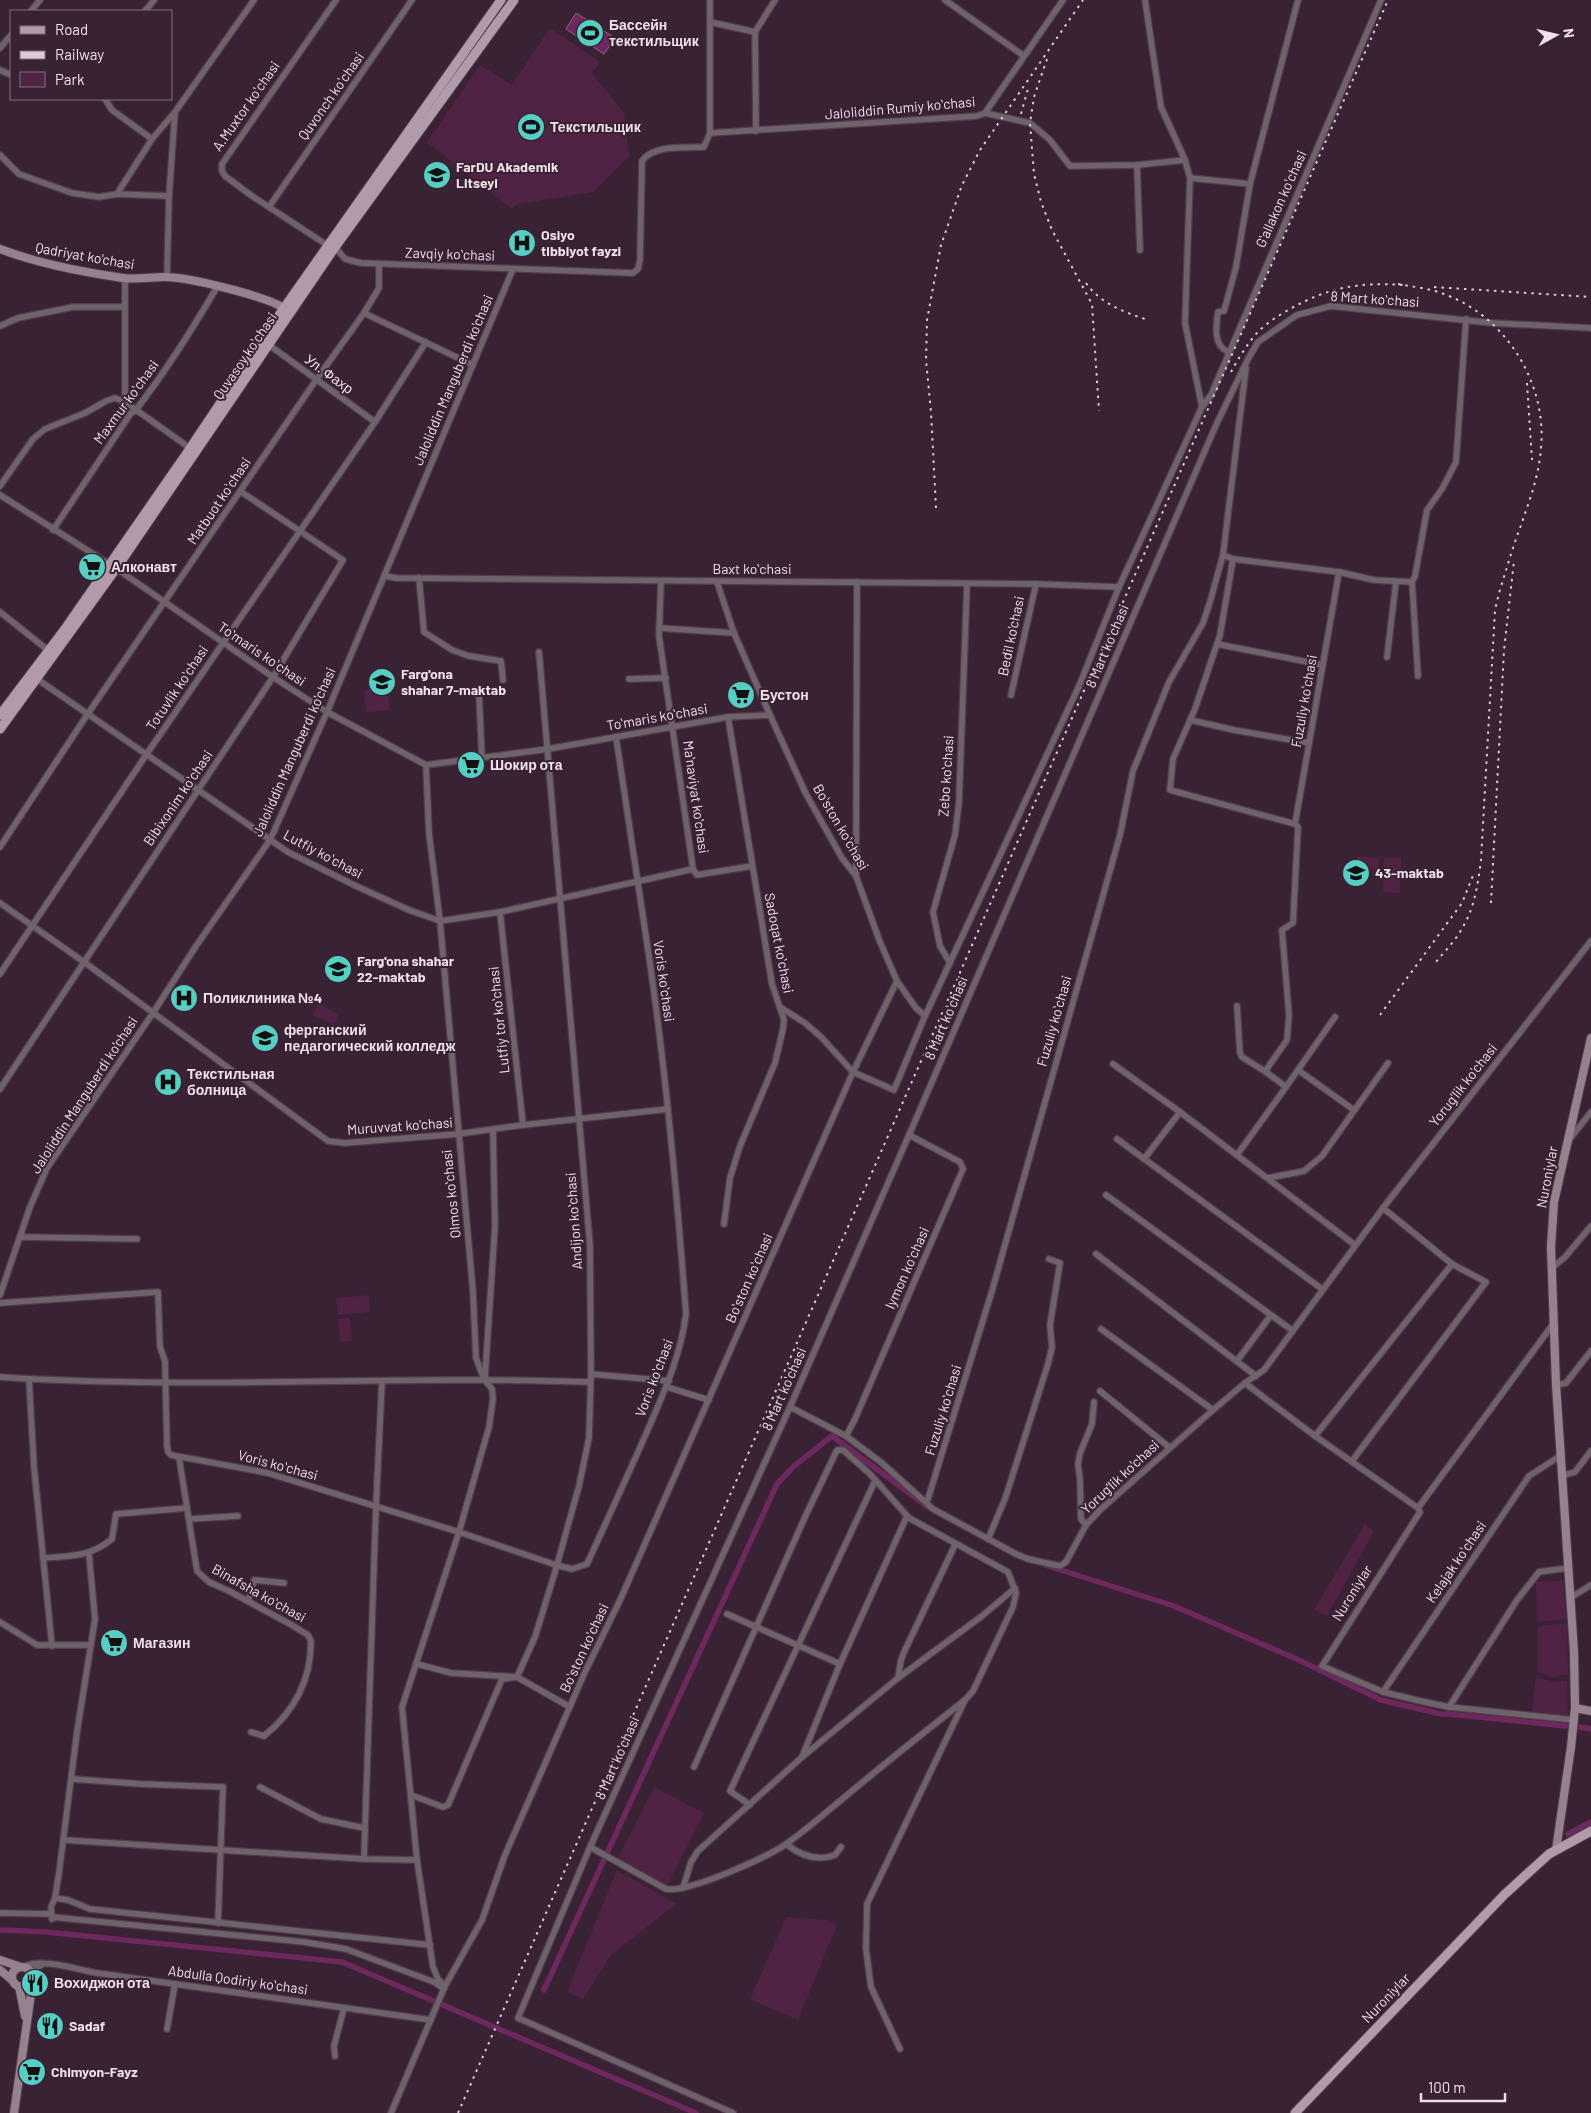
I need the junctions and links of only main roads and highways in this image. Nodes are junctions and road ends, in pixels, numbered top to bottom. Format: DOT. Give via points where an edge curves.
graph roads {
  1 [pos="501,0"];
  2 [pos="514,0"];
  3 [pos="331,246"];
  4 [pos="0,249"];
  5 [pos="284,308"];
  6 [pos="113,567"];
  7 [pos="0,715"];
  8 [pos="0,729"];
  9 [pos="1591,1038"];
  10 [pos="1575,1708"];
  11 [pos="1591,1711"];
  12 [pos="1591,1831"];
  13 [pos="1556,1850"];
  14 [pos="0,1960"];
  15 [pos="23,1967"];
  16 [pos="0,1970"];
  17 [pos="31,1979"];
  18 [pos="12,1980"];
  19 [pos="19,1986"];
  20 [pos="26,2020"];
  21 [pos="14,2113"];
  22 [pos="1295,2113"];
  1 -- 3 [label="main road, Quvasoy koʻchasi"];
  2 -- 3 [label="main road, Quvasoy koʻchasi"];
  3 -- 5 [label="main road, Quvasoy koʻchasi"];
  3 -- 6 [label="main road, Quvasoy koʻchasi" via="269,345"];
  4 -- 5 [label="main road, Qadriyat ko'chasi" via="30,260 125,278 167,277 217,287 275,302"];
  5 -- 6 [label="main road, Quvasoy koʻchasi"];
  6 -- 7 [label="main road, Quvasoy koʻchasi"];
  6 -- 8 [label="main road, Quvasoy koʻchasi"];
  9 -- 10 [label="main road, Nuroniylar" via="1554,1202 1552,1268"];
  10 -- 11 [label="main road"];
  10 -- 13 [label="main road, Nuroniylar"];
  12 -- 13 [label="main road"];
  13 -- 22 [label="main road, Nuroniylar" via="1504,1896"];
  14 -- 15 [label="main road, Abdulla Qodiriy koʻchasi"];
  15 -- 17 [label="main road, Abdulla Qodiriy koʻchasi" via="29,1970"];
  15 -- 18 [label="main road" via="13,1971"];
  16 -- 18 [label="main road"];
  17 -- 19 [label="main road" via="26,1986"];
  17 -- 20 [label="main road"];
  18 -- 19 [label="main road"];
  19 -- 20 [label="main road"];
  20 -- 21 [label="main road"];
}
